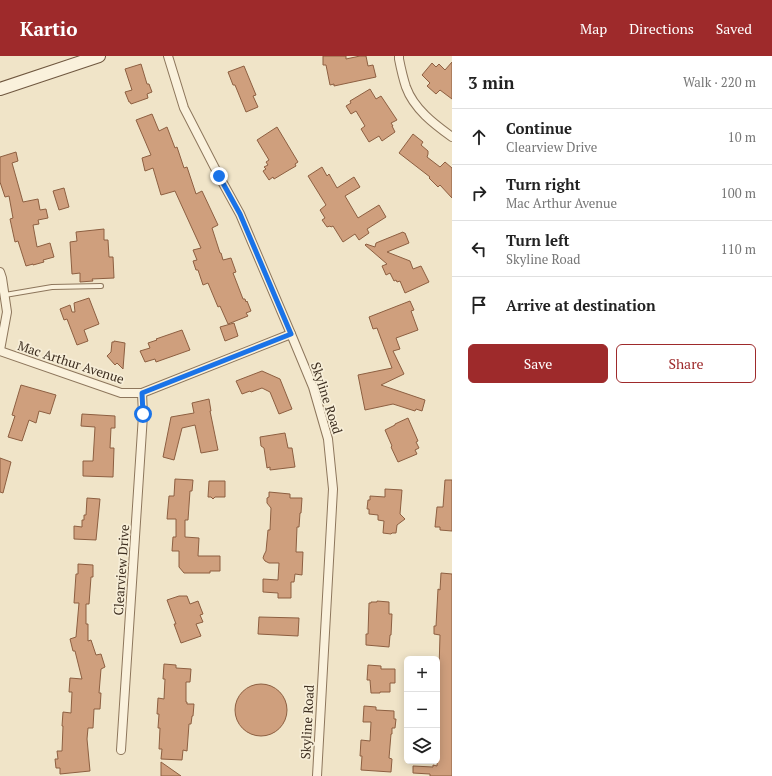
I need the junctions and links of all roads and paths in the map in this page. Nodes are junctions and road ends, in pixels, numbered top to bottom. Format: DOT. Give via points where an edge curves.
graph roads {
  1 [pos="99,56"];
  2 [pos="168,56"];
  3 [pos="400,56"];
  4 [pos="0,89"];
  5 [pos="452,137"];
  6 [pos="0,272"];
  7 [pos="101,286"];
  8 [pos="4,296"];
  9 [pos="291,334"];
  10 [pos="0,350"];
  11 [pos="142,393"];
  12 [pos="121,750"];
  13 [pos="316,776"];
  1 -- 4 [label="main road"];
  2 -- 9 [label="street, Skyline Road" via="184,108 240,214"];
  3 -- 5 [label="street" via="406,88 415,104"];
  6 -- 8 [label="street"];
  7 -- 8 [label="lane" via="52,287"];
  8 -- 10 [label="street" via="7,312"];
  9 -- 11 [label="street, Mac Arthur Avenue"];
  9 -- 13 [label="street, Skyline Road" via="313,387 328,439 333,489"];
  10 -- 11 [label="street, Mac Arthur Avenue" via="121,393"];
  11 -- 12 [label="street, Clearview Drive" via="143,414"];
}
